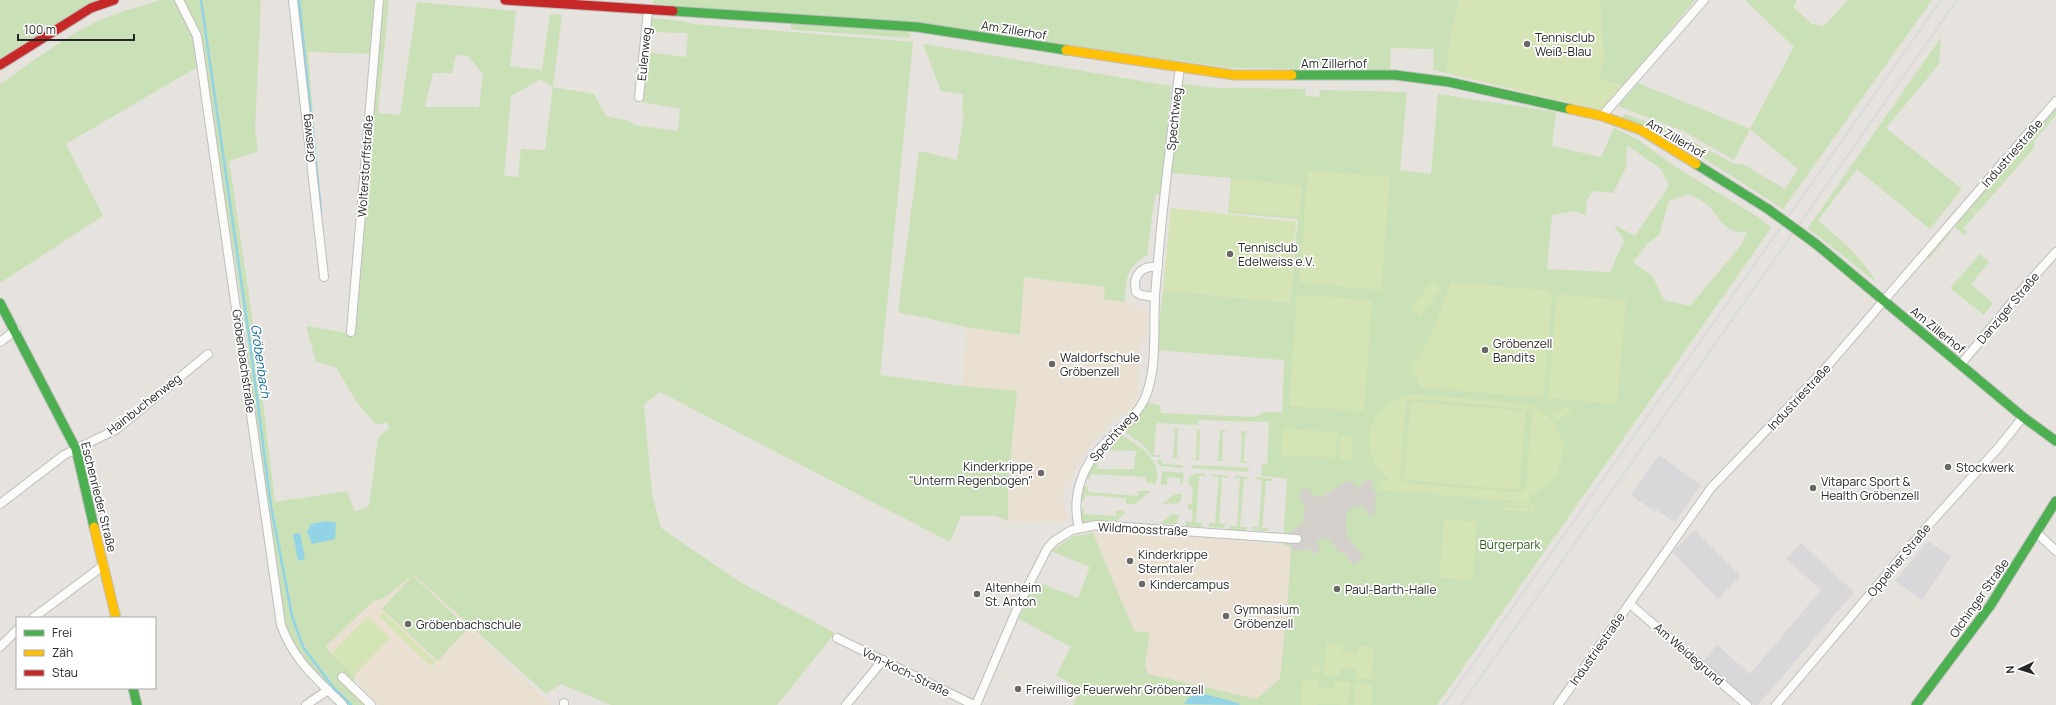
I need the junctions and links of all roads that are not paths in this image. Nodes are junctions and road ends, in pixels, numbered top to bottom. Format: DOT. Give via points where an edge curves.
graph roads {
  1 [pos="114,0"];
  2 [pos="179,0"];
  3 [pos="293,0"];
  4 [pos="379,0"];
  5 [pos="505,0"];
  6 [pos="1704,0"];
  7 [pos="648,11"];
  8 [pos="0,65"];
  9 [pos="1180,67"];
  10 [pos="639,97"];
  11 [pos="2056,101"];
  12 [pos="1602,116"];
  13 [pos="2056,252"];
  14 [pos="1158,267"];
  15 [pos="324,277"];
  16 [pos="1155,297"];
  17 [pos="1883,299"];
  18 [pos="0,303"];
  19 [pos="16,330"];
  20 [pos="351,332"];
  21 [pos="0,342"];
  22 [pos="208,354"];
  23 [pos="1961,364"];
  24 [pos="2024,417"];
  25 [pos="2056,441"];
  26 [pos="76,449"];
  27 [pos="2056,501"];
  28 [pos="0,504"];
  29 [pos="1079,528"];
  30 [pos="2037,533"];
  31 [pos="1297,539"];
  32 [pos="2056,551"];
  33 [pos="104,565"];
  34 [pos="1630,604"];
  35 [pos="34,617"];
  36 [pos="116,617"];
  37 [pos="16,631"];
  38 [pos="837,638"];
  39 [pos="0,646"];
  40 [pos="883,660"];
  41 [pos="342,678"];
  42 [pos="133,689"];
  43 [pos="328,690"];
  44 [pos="137,705"];
  45 [pos="306,705"];
  46 [pos="343,705"];
  47 [pos="371,705"];
  48 [pos="846,705"];
  49 [pos="975,705"];
  50 [pos="1558,705"];
  51 [pos="1747,705"];
  52 [pos="1776,705"];
  53 [pos="1916,705"];
  1 -- 8 [label="street" via="91,8"];
  2 -- 43 [label="street, Gröbenbachstraße" via="197,36 202,66 280,625 293,652 306,670"];
  3 -- 15 [label="street, Grasweg"];
  4 -- 20 [label="street, Wolterstorffstraße"];
  5 -- 7 [label="street, Am Zillerhof"];
  6 -- 12 [label="street"];
  7 -- 9 [label="street, Am Zillerhof" via="917,27"];
  7 -- 10 [label="street, Eulenweg"];
  9 -- 12 [label="street, Am Zillerhof" via="1234,75 1395,75 1464,85"];
  9 -- 14 [label="street, Spechtweg"];
  11 -- 17 [label="street, Industriestraße"];
  12 -- 17 [label="street, Am Zillerhof, bridge" via="1655,138 1768,209 1816,244"];
  13 -- 23 [label="street, Danziger Straße"];
  14 -- 16 [label="street, Spechtweg"];
  14 -- 16 [label="street" via="1151,266 1141,270 1134,284 1136,292"];
  16 -- 29 [label="street, Spechtweg" via="1151,375 1145,398 1134,414 1092,458 1085,470 1076,504 1075,514"];
  17 -- 23 [label="street, Am Zillerhof"];
  17 -- 34 [label="street, Industriestraße" via="1824,370 1711,488"];
  18 -- 19 [label="street, Eschenrieder Straße"];
  19 -- 21 [label="street"];
  19 -- 26 [label="street, Eschenrieder Straße"];
  22 -- 26 [label="street, Hainbuchenweg" via="117,429"];
  23 -- 24 [label="street, Am Zillerhof"];
  24 -- 25 [label="street, Am Zillerhof"];
  24 -- 52 [label="street, Oppelner Straße"];
  26 -- 28 [label="street, Hainbuchenweg" via="64,455"];
  26 -- 33 [label="street, Eschenrieder Straße"];
  27 -- 30 [label="street, Olchinger Straße"];
  29 -- 31 [label="street, Wildmoosstraße" via="1096,525"];
  29 -- 49 [label="street, Wildmoosstraße" via="1054,541 1047,548 1020,602"];
  30 -- 32 [label="street"];
  30 -- 53 [label="street, Olchinger Straße" via="1955,654"];
  33 -- 35 [label="street"];
  33 -- 36 [label="street, Eschenrieder Straße"];
  34 -- 50 [label="street, Industriestraße"];
  34 -- 51 [label="street, Am Weidegrund"];
  37 -- 39 [label="street"];
  38 -- 40 [label="street, Von-Koch-Straße"];
  40 -- 48 [label="street"];
  40 -- 49 [label="street, Von-Koch-Straße"];
  41 -- 47 [label="street"];
  42 -- 44 [label="street"];
  43 -- 45 [label="street"];
  43 -- 46 [label="street, Gröbenbachstraße"];
}
